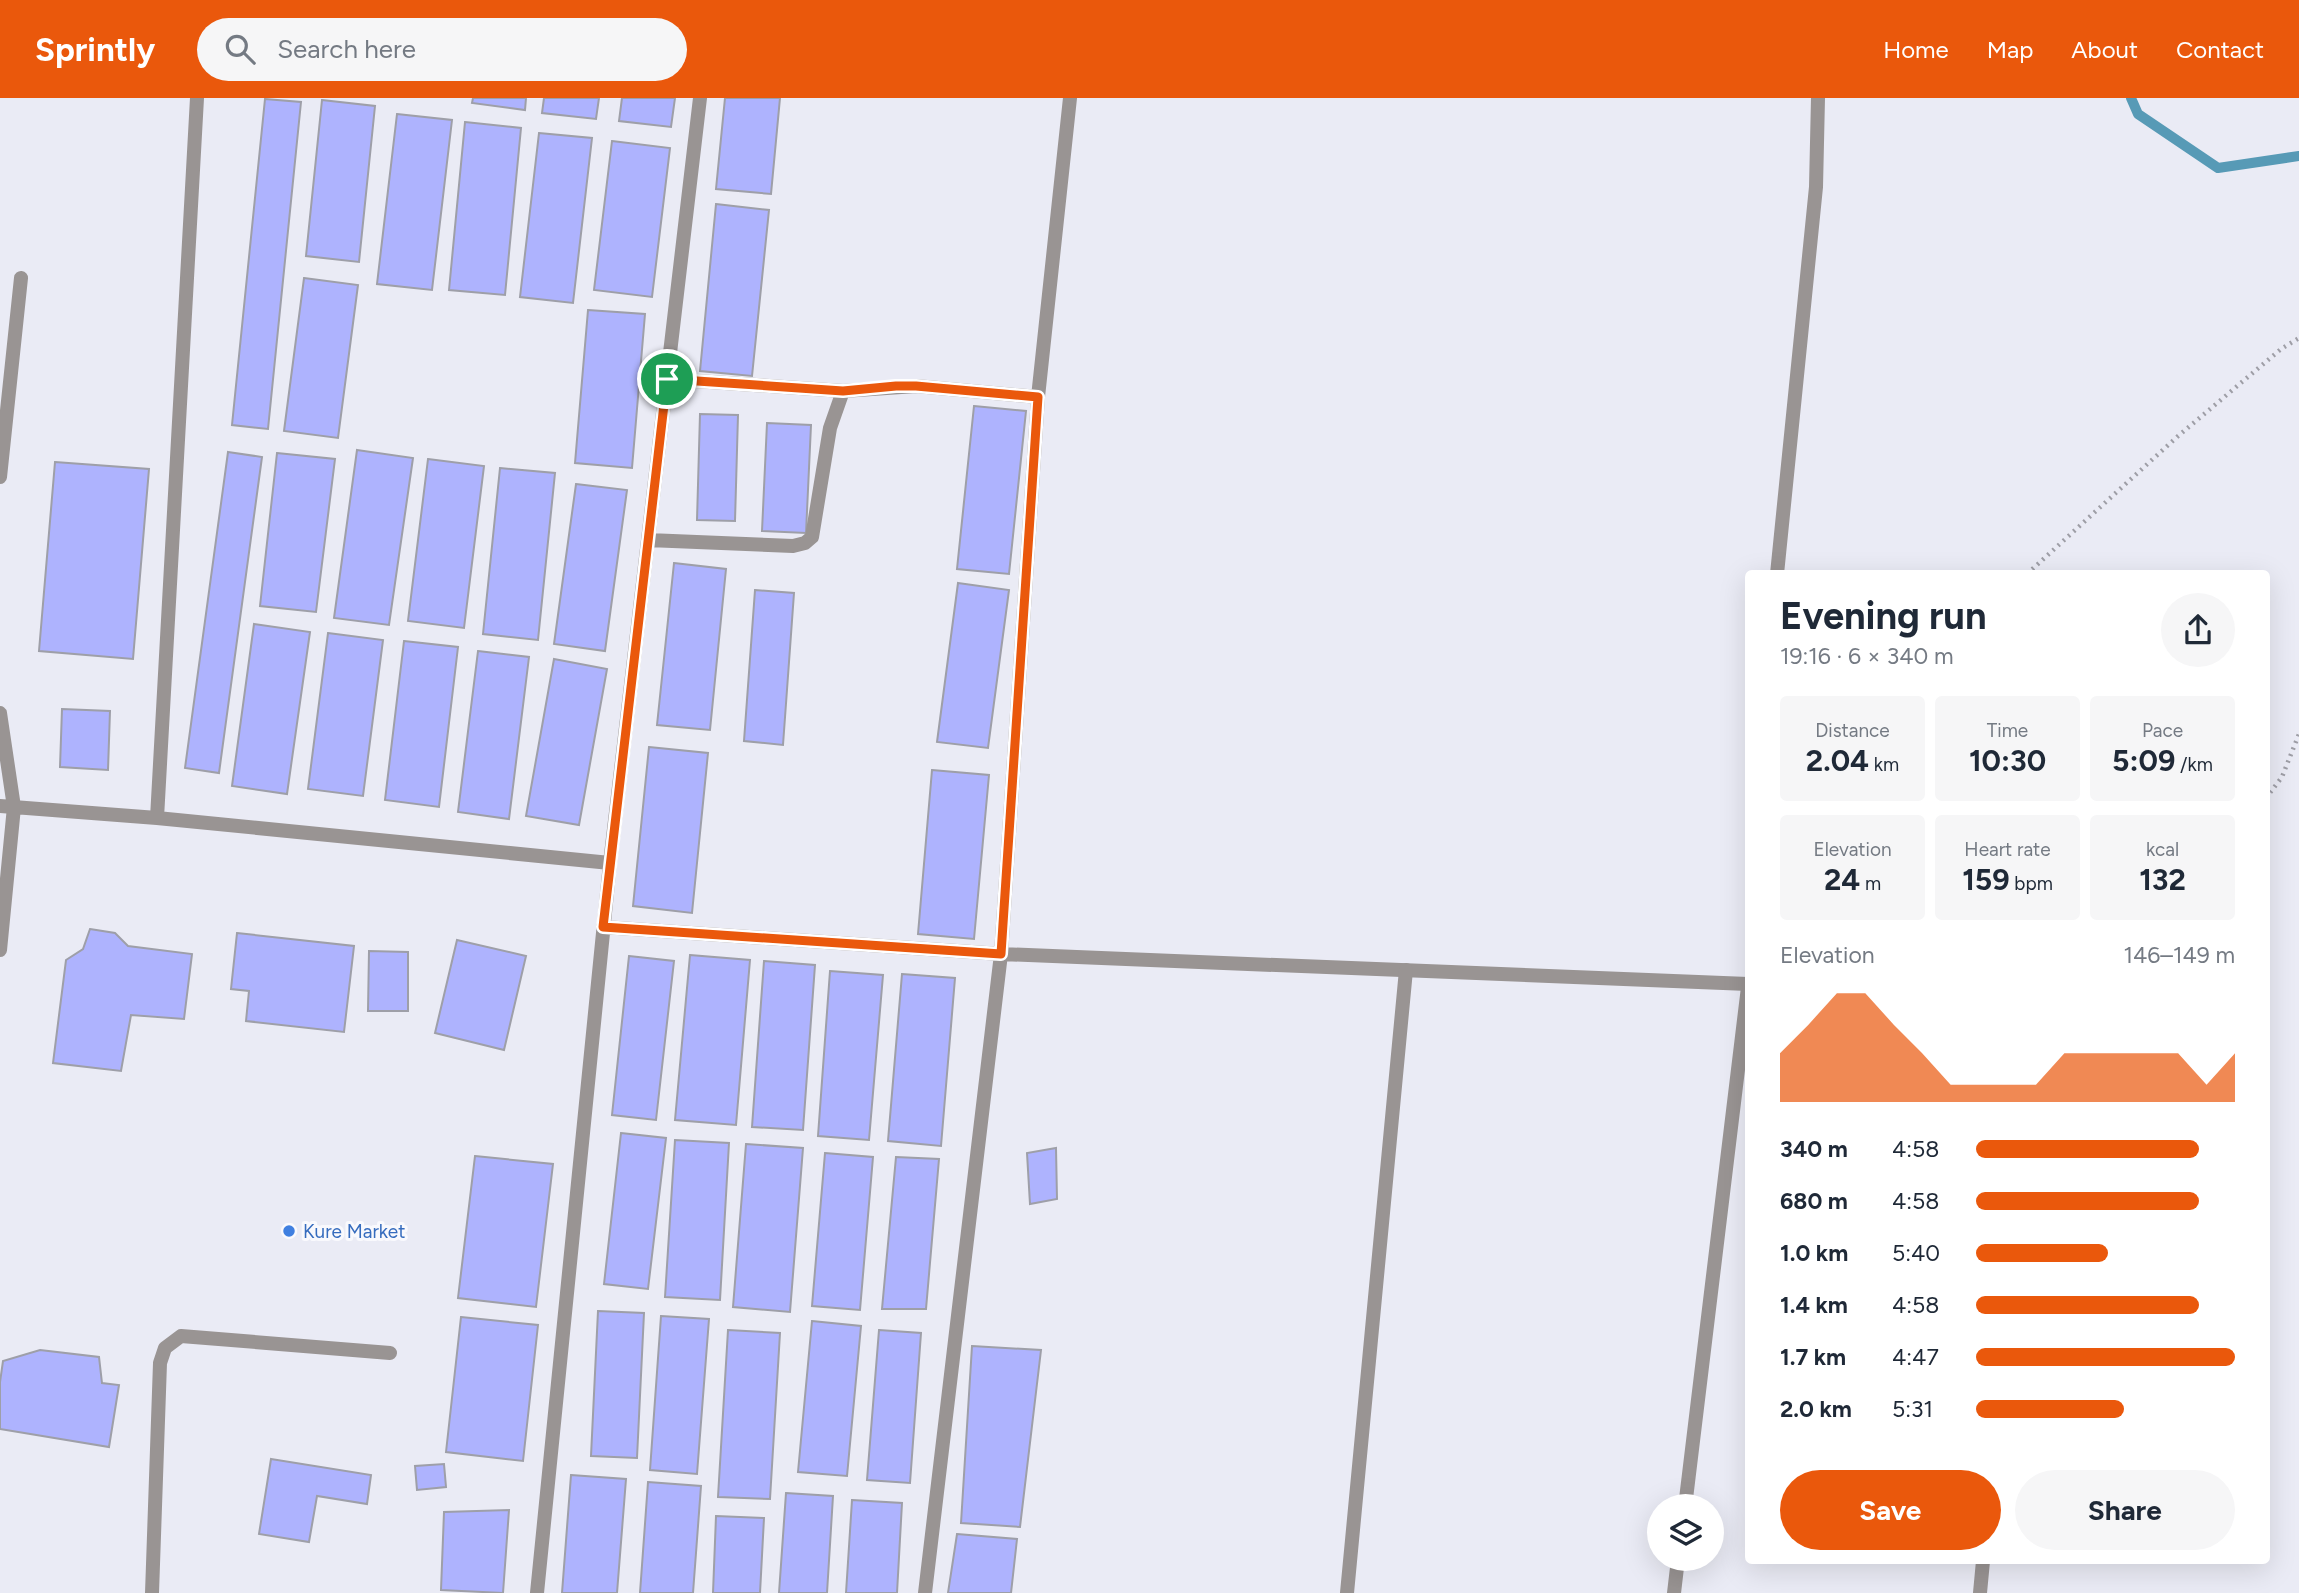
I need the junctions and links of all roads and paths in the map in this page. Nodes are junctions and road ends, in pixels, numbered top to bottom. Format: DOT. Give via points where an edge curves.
graph roads {
  1 [pos="197,98"];
  2 [pos="700,98"];
  3 [pos="1070,98"];
  4 [pos="1818,98"];
  5 [pos="21,278"];
  6 [pos="2299,338"];
  7 [pos="667,379"];
  8 [pos="843,391"];
  9 [pos="1038,397"];
  10 [pos="0,477"];
  11 [pos="648,540"];
  12 [pos="1777,570"];
  13 [pos="2031,570"];
  14 [pos="0,713"];
  15 [pos="2299,734"];
  16 [pos="2270,793"];
  17 [pos="7,807"];
  18 [pos="157,818"];
  19 [pos="610,863"];
  20 [pos="603,927"];
  21 [pos="0,950"];
  22 [pos="1001,954"];
  23 [pos="1406,970"];
  24 [pos="1745,986"];
  25 [pos="1745,1011"];
  26 [pos="390,1353"];
  27 [pos="1687,1494"];
  28 [pos="1983,1564"];
  29 [pos="1677,1571"];
  30 [pos="152,1593"];
  31 [pos="537,1593"];
  32 [pos="925,1593"];
  33 [pos="1347,1593"];
  34 [pos="1674,1593"];
  35 [pos="1980,1593"];
  1 -- 18 [label="street"];
  2 -- 7 [label="street"];
  3 -- 9 [label="street"];
  4 -- 12 [label="street" via="1816,187"];
  5 -- 10 [label="street"];
  6 -- 13 [label="path" via="2177,437"];
  7 -- 8 [label="street"];
  7 -- 11 [label="street"];
  8 -- 9 [label="street" via="906,386"];
  8 -- 11 [label="street" via="830,428 812,537 805,543"];
  9 -- 22 [label="street"];
  11 -- 19 [label="street"];
  14 -- 17 [label="street"];
  15 -- 16 [label="path" via="2282,777"];
  17 -- 18 [label="street"];
  17 -- 21 [label="street"];
  18 -- 19 [label="street"];
  19 -- 20 [label="street"];
  20 -- 22 [label="street"];
  20 -- 31 [label="street"];
  22 -- 23 [label="street"];
  22 -- 32 [label="street"];
  23 -- 24 [label="street"];
  23 -- 33 [label="street"];
  25 -- 27 [label="street"];
  26 -- 30 [label="street" via="180,1336 165,1348 160,1363"];
  28 -- 35 [label="street"];
  29 -- 34 [label="street"];
}
